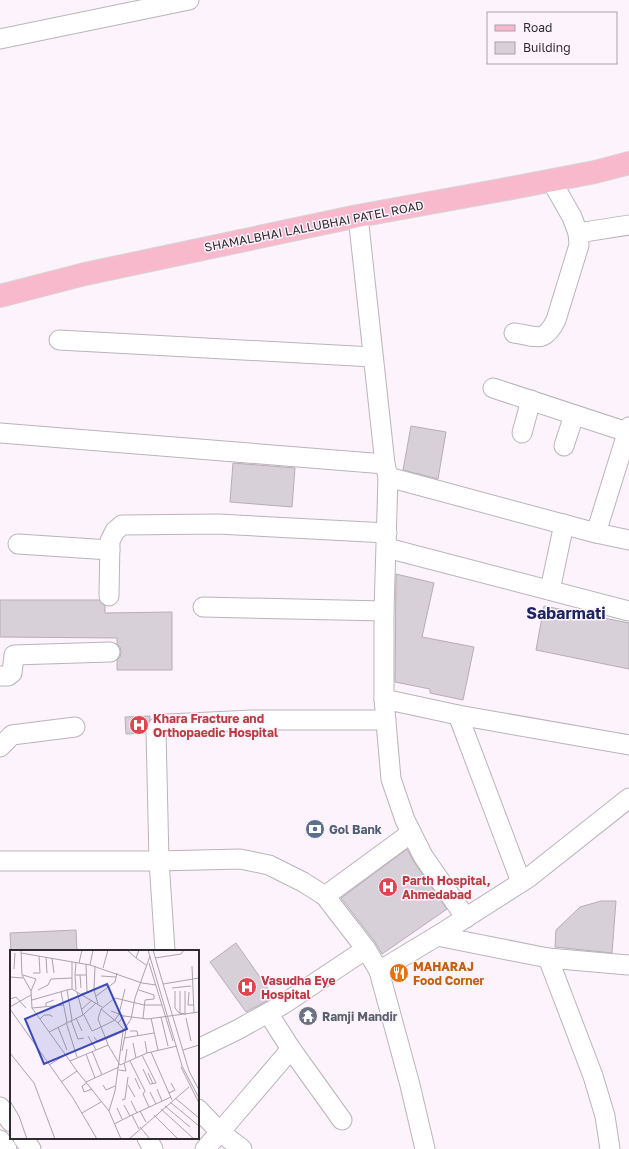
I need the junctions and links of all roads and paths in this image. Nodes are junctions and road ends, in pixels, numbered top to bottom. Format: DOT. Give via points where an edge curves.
graph roads {
  1 [pos="189,0"];
  2 [pos="0,39"];
  3 [pos="629,163"];
  4 [pos="551,180"];
  5 [pos="358,216"];
  6 [pos="629,225"];
  7 [pos="578,233"];
  8 [pos="0,296"];
  9 [pos="514,333"];
  10 [pos="59,340"];
  11 [pos="374,357"];
  12 [pos="493,388"];
  13 [pos="531,400"];
  14 [pos="574,415"];
  15 [pos="628,430"];
  16 [pos="0,433"];
  17 [pos="522,433"];
  18 [pos="564,446"];
  19 [pos="387,470"];
  20 [pos="564,524"];
  21 [pos="596,533"];
  22 [pos="386,540"];
  23 [pos="629,540"];
  24 [pos="18,544"];
  25 [pos="110,550"];
  26 [pos="550,590"];
  27 [pos="109,596"];
  28 [pos="203,607"];
  29 [pos="384,611"];
  30 [pos="629,611"];
  31 [pos="110,652"];
  32 [pos="0,676"];
  33 [pos="384,699"];
  34 [pos="458,715"];
  35 [pos="386,720"];
  36 [pos="75,727"];
  37 [pos="629,745"];
  38 [pos="0,747"];
  39 [pos="629,798"];
  40 [pos="411,833"];
  41 [pos="0,861"];
  42 [pos="159,861"];
  43 [pos="521,882"];
  44 [pos="326,896"];
  45 [pos="466,918"];
  46 [pos="437,936"];
  47 [pos="366,949"];
  48 [pos="165,950"];
  49 [pos="548,958"];
  50 [pos="629,962"];
  51 [pos="379,971"];
  52 [pos="268,1013"];
  53 [pos="199,1048"];
  54 [pos="291,1049"];
  55 [pos="199,1110"];
  56 [pos="342,1120"];
  57 [pos="220,1132"];
  58 [pos="24,1139"];
  59 [pos="148,1139"];
  60 [pos="0,1140"];
  61 [pos="7,1149"];
  62 [pos="31,1149"];
  63 [pos="153,1149"];
  64 [pos="205,1149"];
  65 [pos="242,1149"];
  66 [pos="425,1149"];
  67 [pos="610,1149"];
  1 -- 2 [label="street"];
  3 -- 4 [label="main road, SHAMALBHAI LALLUBHAI PATEL ROAD"];
  4 -- 5 [label="main road, SHAMALBHAI LALLUBHAI PATEL ROAD"];
  4 -- 7 [label="street"];
  5 -- 8 [label="main road, SHAMALBHAI LALLUBHAI PATEL ROAD" via="86,274"];
  5 -- 11 [label="street"];
  6 -- 7 [label="street"];
  7 -- 9 [label="street" via="579,245 552,328 541,337"];
  10 -- 11 [label="street"];
  11 -- 19 [label="street"];
  12 -- 13 [label="street"];
  13 -- 14 [label="street"];
  13 -- 17 [label="street"];
  14 -- 15 [label="street"];
  14 -- 18 [label="street"];
  15 -- 21 [label="street"];
  16 -- 19 [label="street"];
  19 -- 20 [label="street"];
  19 -- 22 [label="street"];
  20 -- 21 [label="street"];
  20 -- 26 [label="street"];
  21 -- 23 [label="street"];
  22 -- 25 [label="street" via="218,524 122,525 110,541"];
  22 -- 26 [label="street"];
  22 -- 29 [label="street"];
  24 -- 25 [label="street"];
  25 -- 27 [label="street"];
  26 -- 30 [label="street"];
  28 -- 29 [label="street"];
  29 -- 33 [label="street"];
  31 -- 32 [label="street" via="14,655 12,673"];
  33 -- 34 [label="street"];
  33 -- 35 [label="street"];
  34 -- 37 [label="street"];
  34 -- 43 [label="street"];
  35 -- 40 [label="street" via="391,779"];
  35 -- 42 [label="street" via="252,720 161,725 158,727 156,738"];
  36 -- 38 [label="street" via="12,735"];
  39 -- 43 [label="street"];
  40 -- 44 [label="street"];
  40 -- 45 [label="street" via="422,856"];
  41 -- 42 [label="street"];
  42 -- 44 [label="street" via="240,859 269,865"];
  42 -- 48 [label="street"];
  43 -- 45 [label="street"];
  44 -- 47 [label="street"];
  45 -- 46 [label="street"];
  46 -- 49 [label="street"];
  46 -- 51 [label="street"];
  47 -- 51 [label="street"];
  47 -- 52 [label="street"];
  49 -- 50 [label="street"];
  49 -- 67 [label="street" via="593,1076 605,1116"];
  51 -- 66 [label="street"];
  52 -- 53 [label="street"];
  52 -- 54 [label="street"];
  54 -- 56 [label="street"];
  54 -- 57 [label="street"];
  55 -- 57 [label="street"];
  57 -- 64 [label="street"];
  57 -- 65 [label="street"];
  58 -- 62 [label="street"];
  59 -- 63 [label="street"];
  60 -- 61 [label="street"];
}
